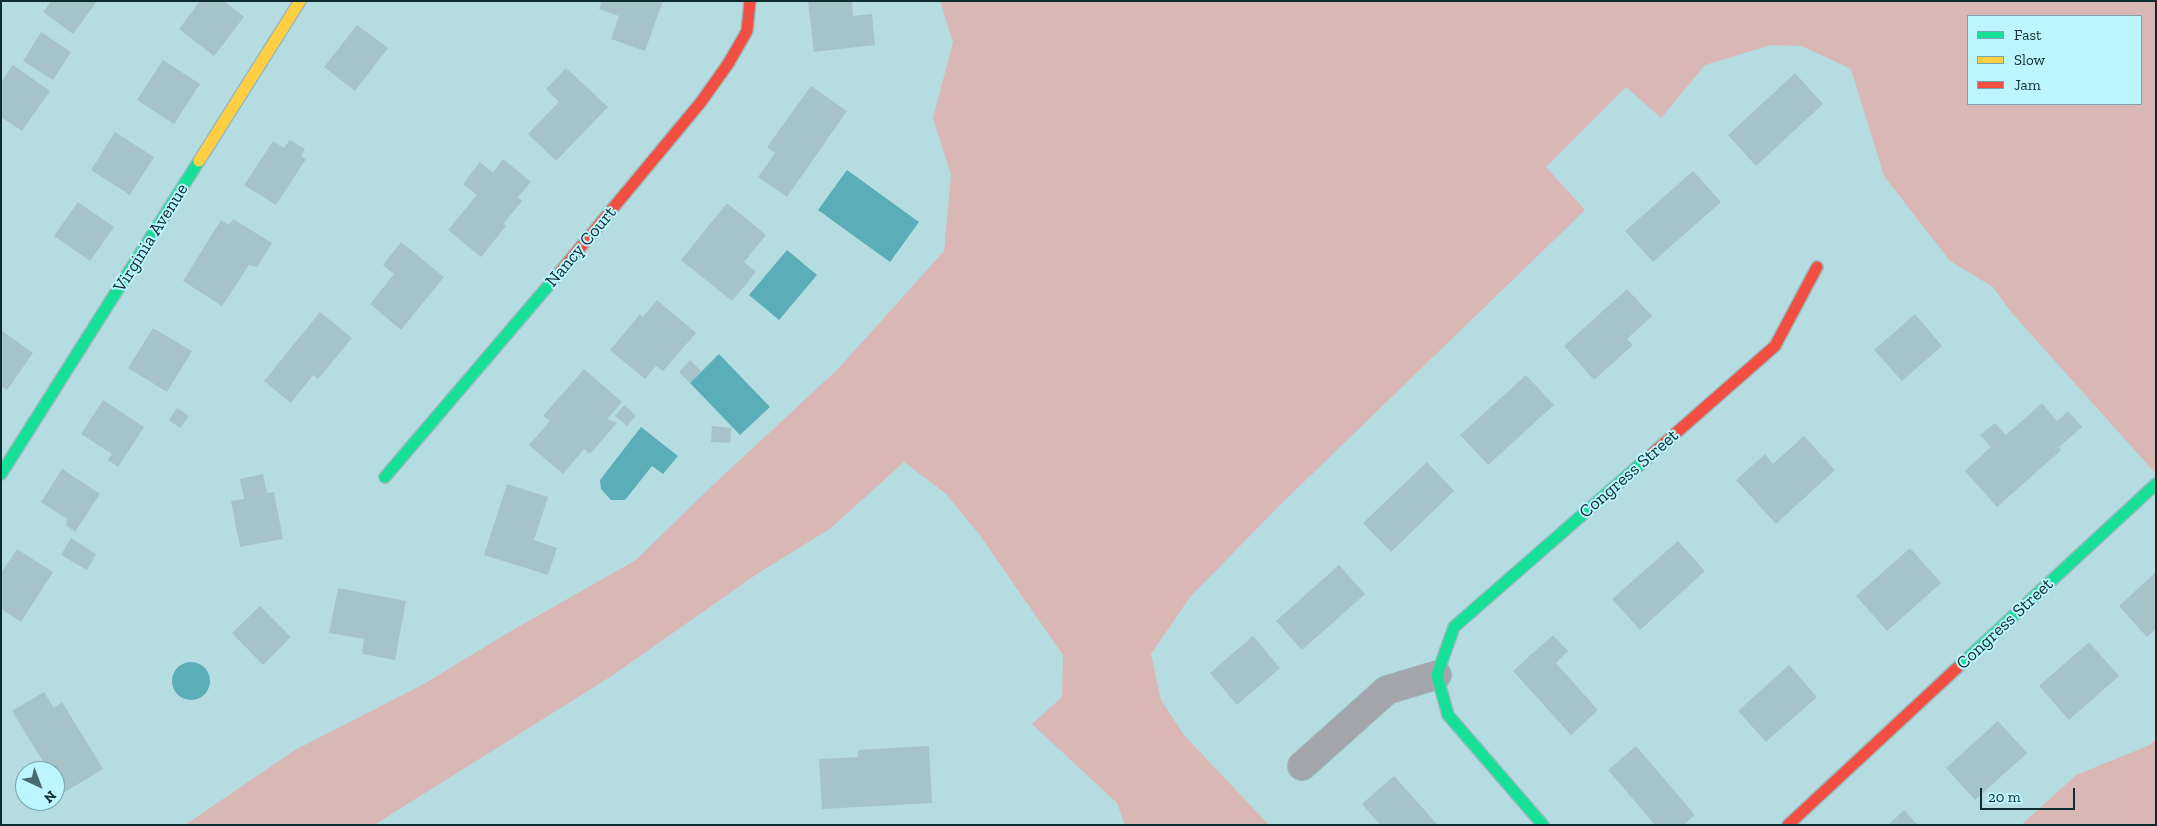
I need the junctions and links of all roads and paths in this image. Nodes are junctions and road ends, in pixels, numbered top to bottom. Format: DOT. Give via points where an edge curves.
graph roads {
  1 [pos="300,1"];
  2 [pos="750,1"];
  3 [pos="1817,268"];
  4 [pos="3,466"];
  5 [pos="385,477"];
  6 [pos="2156,484"];
  7 [pos="1437,675"];
  8 [pos="1302,766"];
  9 [pos="1542,825"];
  10 [pos="1788,825"];
  1 -- 4 [label="street, Virginia Avenue"];
  2 -- 5 [label="street, Nancy Court" via="747,31 702,102"];
  3 -- 7 [label="street, Congress Street" via="1775,346 1454,627"];
  6 -- 10 [label="street, Congress Street"];
  7 -- 8 [label="street" via="1387,690"];
  7 -- 9 [label="street" via="1448,715"];
}
